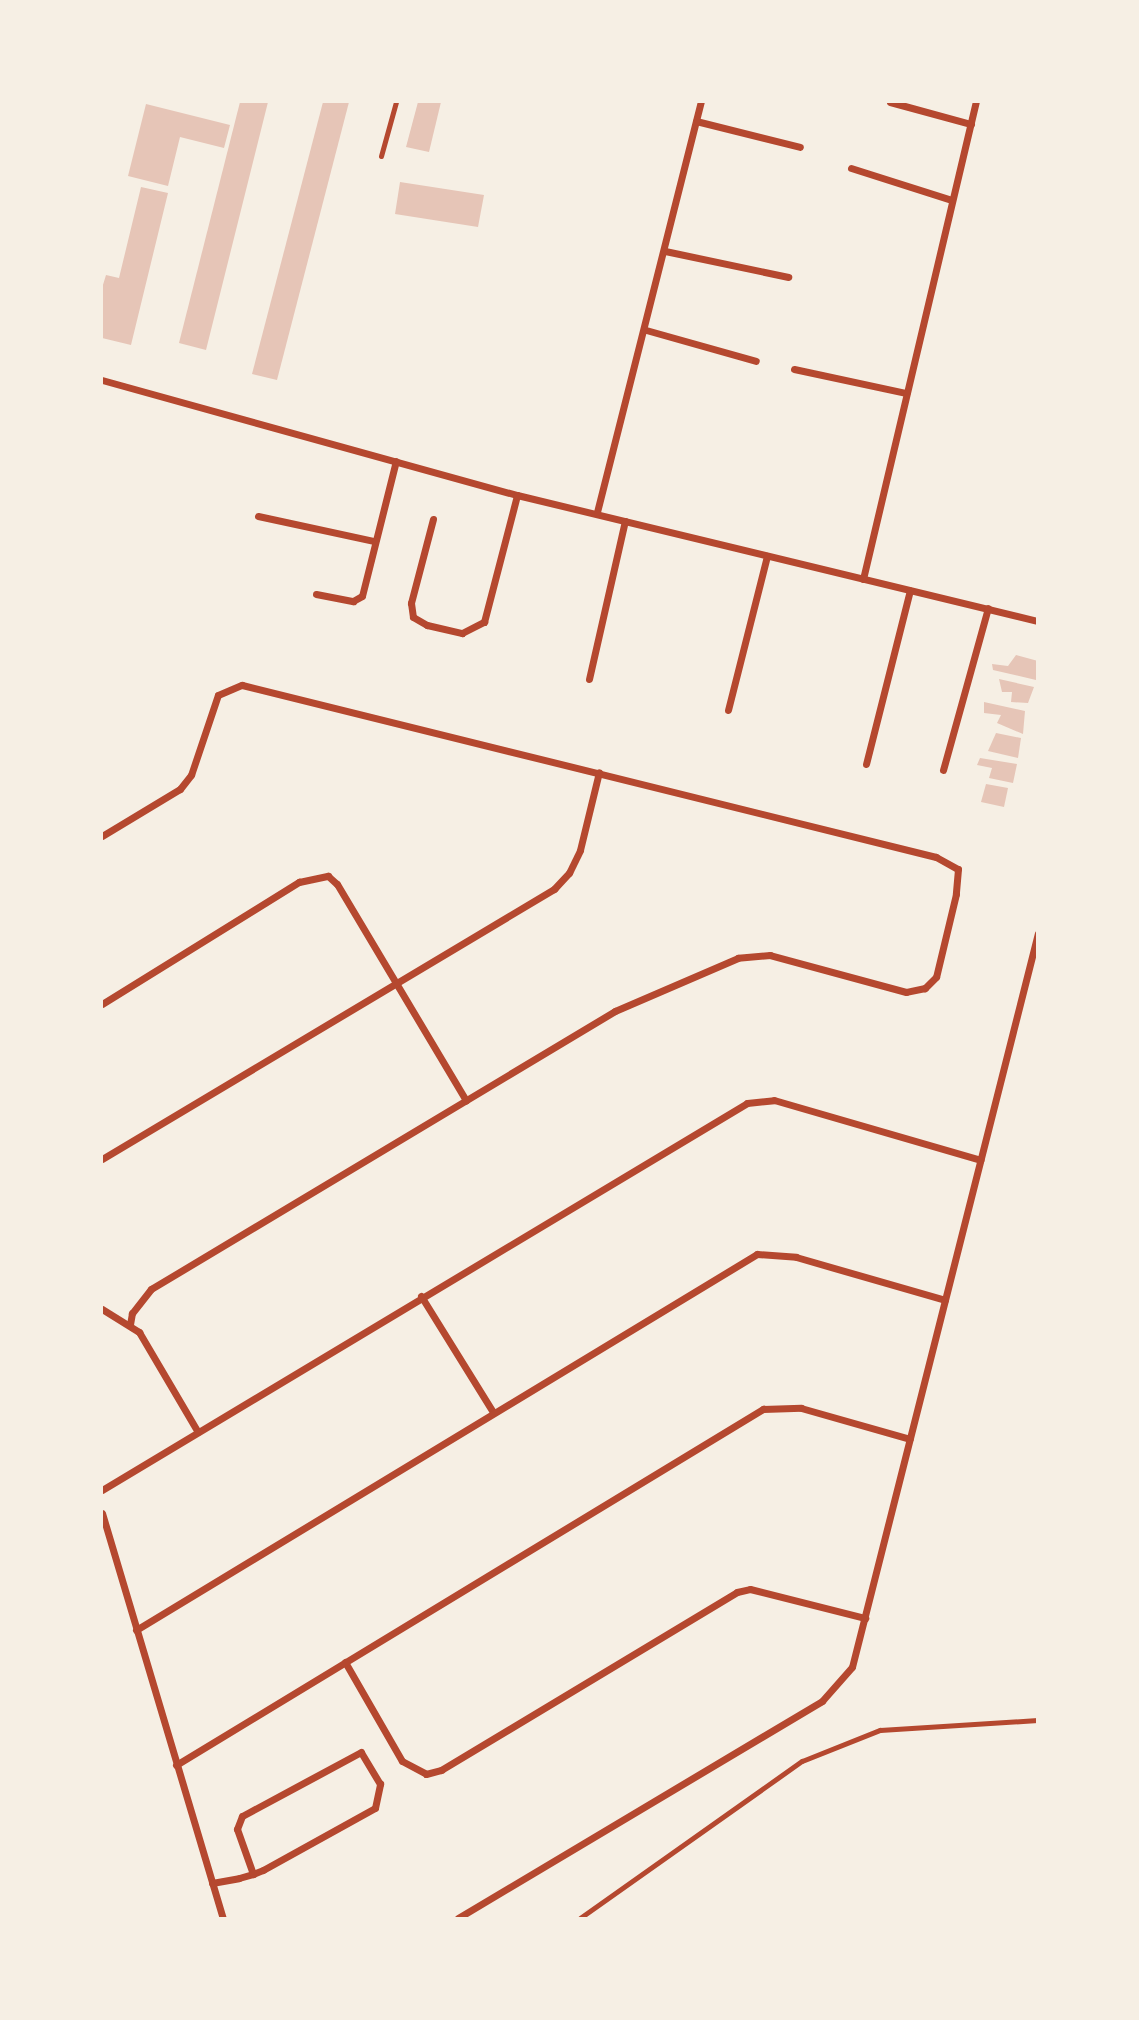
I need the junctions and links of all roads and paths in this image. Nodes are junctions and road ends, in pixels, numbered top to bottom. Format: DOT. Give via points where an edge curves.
graph roads {
  1 [pos="396,102"];
  2 [pos="701,102"];
  3 [pos="890,102"];
  4 [pos="976,102"];
  5 [pos="696,121"];
  6 [pos="971,124"];
  7 [pos="800,147"];
  8 [pos="381,156"];
  9 [pos="851,168"];
  10 [pos="952,200"];
  11 [pos="665,251"];
  12 [pos="788,277"];
  13 [pos="646,330"];
  14 [pos="757,361"];
  15 [pos="794,369"];
  16 [pos="102,380"];
  17 [pos="906,393"];
  18 [pos="396,461"];
  19 [pos="517,495"];
  20 [pos="597,512"];
  21 [pos="258,516"];
  22 [pos="433,519"];
  23 [pos="625,521"];
  24 [pos="374,541"];
  25 [pos="767,556"];
  26 [pos="863,579"];
  27 [pos="910,590"];
  28 [pos="316,594"];
  29 [pos="988,608"];
  30 [pos="1038,621"];
  31 [pos="589,679"];
  32 [pos="728,710"];
  33 [pos="866,764"];
  34 [pos="943,770"];
  35 [pos="599,772"];
  36 [pos="102,836"];
  37 [pos="1038,933"];
  38 [pos="397,984"];
  39 [pos="102,1004"];
  40 [pos="466,1100"];
  41 [pos="102,1159"];
  42 [pos="980,1160"];
  43 [pos="421,1296"];
  44 [pos="945,1300"];
  45 [pos="102,1309"];
  46 [pos="130,1324"];
  47 [pos="493,1412"];
  48 [pos="198,1432"];
  49 [pos="910,1439"];
  50 [pos="102,1490"];
  51 [pos="102,1513"];
  52 [pos="864,1618"];
  53 [pos="136,1630"];
  54 [pos="345,1662"];
  55 [pos="1038,1720"];
  56 [pos="176,1765"];
  57 [pos="253,1874"];
  58 [pos="212,1883"];
  59 [pos="223,1919"];
  60 [pos="458,1919"];
  61 [pos="580,1919"];
  1 -- 8 [label="lane"];
  2 -- 5 [label="street"];
  3 -- 6 [label="street"];
  4 -- 6 [label="street"];
  5 -- 7 [label="street"];
  5 -- 11 [label="street"];
  6 -- 10 [label="street"];
  9 -- 10 [label="street"];
  10 -- 17 [label="street"];
  11 -- 12 [label="street"];
  11 -- 13 [label="street"];
  13 -- 14 [label="street"];
  13 -- 20 [label="street"];
  15 -- 17 [label="street"];
  16 -- 18 [label="street"];
  17 -- 26 [label="street"];
  18 -- 19 [label="street"];
  18 -- 24 [label="street"];
  19 -- 20 [label="street"];
  19 -- 22 [label="street" via="484,622 462,633 413,617 411,603"];
  20 -- 23 [label="street"];
  21 -- 24 [label="street"];
  23 -- 25 [label="street"];
  23 -- 31 [label="street"];
  24 -- 28 [label="street" via="362,596 353,601"];
  25 -- 26 [label="street"];
  25 -- 32 [label="street"];
  26 -- 27 [label="street"];
  27 -- 29 [label="street"];
  27 -- 33 [label="street"];
  29 -- 30 [label="street"];
  29 -- 34 [label="street"];
  35 -- 36 [label="street" via="260,687 229,688 211,707 191,775 180,789"];
  35 -- 38 [label="street" via="569,873 554,889"];
  35 -- 40 [label="street" via="936,857 958,869 936,976 925,988 906,992 770,955 750,955 615,1011"];
  37 -- 42 [label="street"];
  38 -- 39 [label="street" via="328,876 299,882"];
  38 -- 40 [label="street"];
  38 -- 41 [label="street"];
  40 -- 46 [label="street" via="151,1289 132,1313"];
  42 -- 43 [label="street" via="774,1100 747,1102"];
  42 -- 44 [label="street"];
  43 -- 47 [label="street"];
  43 -- 48 [label="street"];
  44 -- 47 [label="street" via="796,1257 757,1254"];
  44 -- 49 [label="street"];
  45 -- 46 [label="street"];
  46 -- 48 [label="street"];
  47 -- 53 [label="street"];
  48 -- 50 [label="street"];
  49 -- 52 [label="street"];
  49 -- 54 [label="street" via="801,1408 763,1409"];
  51 -- 53 [label="street"];
  52 -- 54 [label="street" via="750,1589 737,1592 441,1770 426,1774 402,1761"];
  52 -- 60 [label="street" via="852,1667 822,1701"];
  53 -- 56 [label="street"];
  54 -- 56 [label="street"];
  55 -- 61 [label="lane" via="880,1730 802,1761"];
  56 -- 58 [label="street"];
  57 -- 57 [label="street" via="374,1808 381,1795 380,1784 361,1752 242,1816 237,1829"];
  57 -- 58 [label="street"];
  58 -- 59 [label="street"];
}
